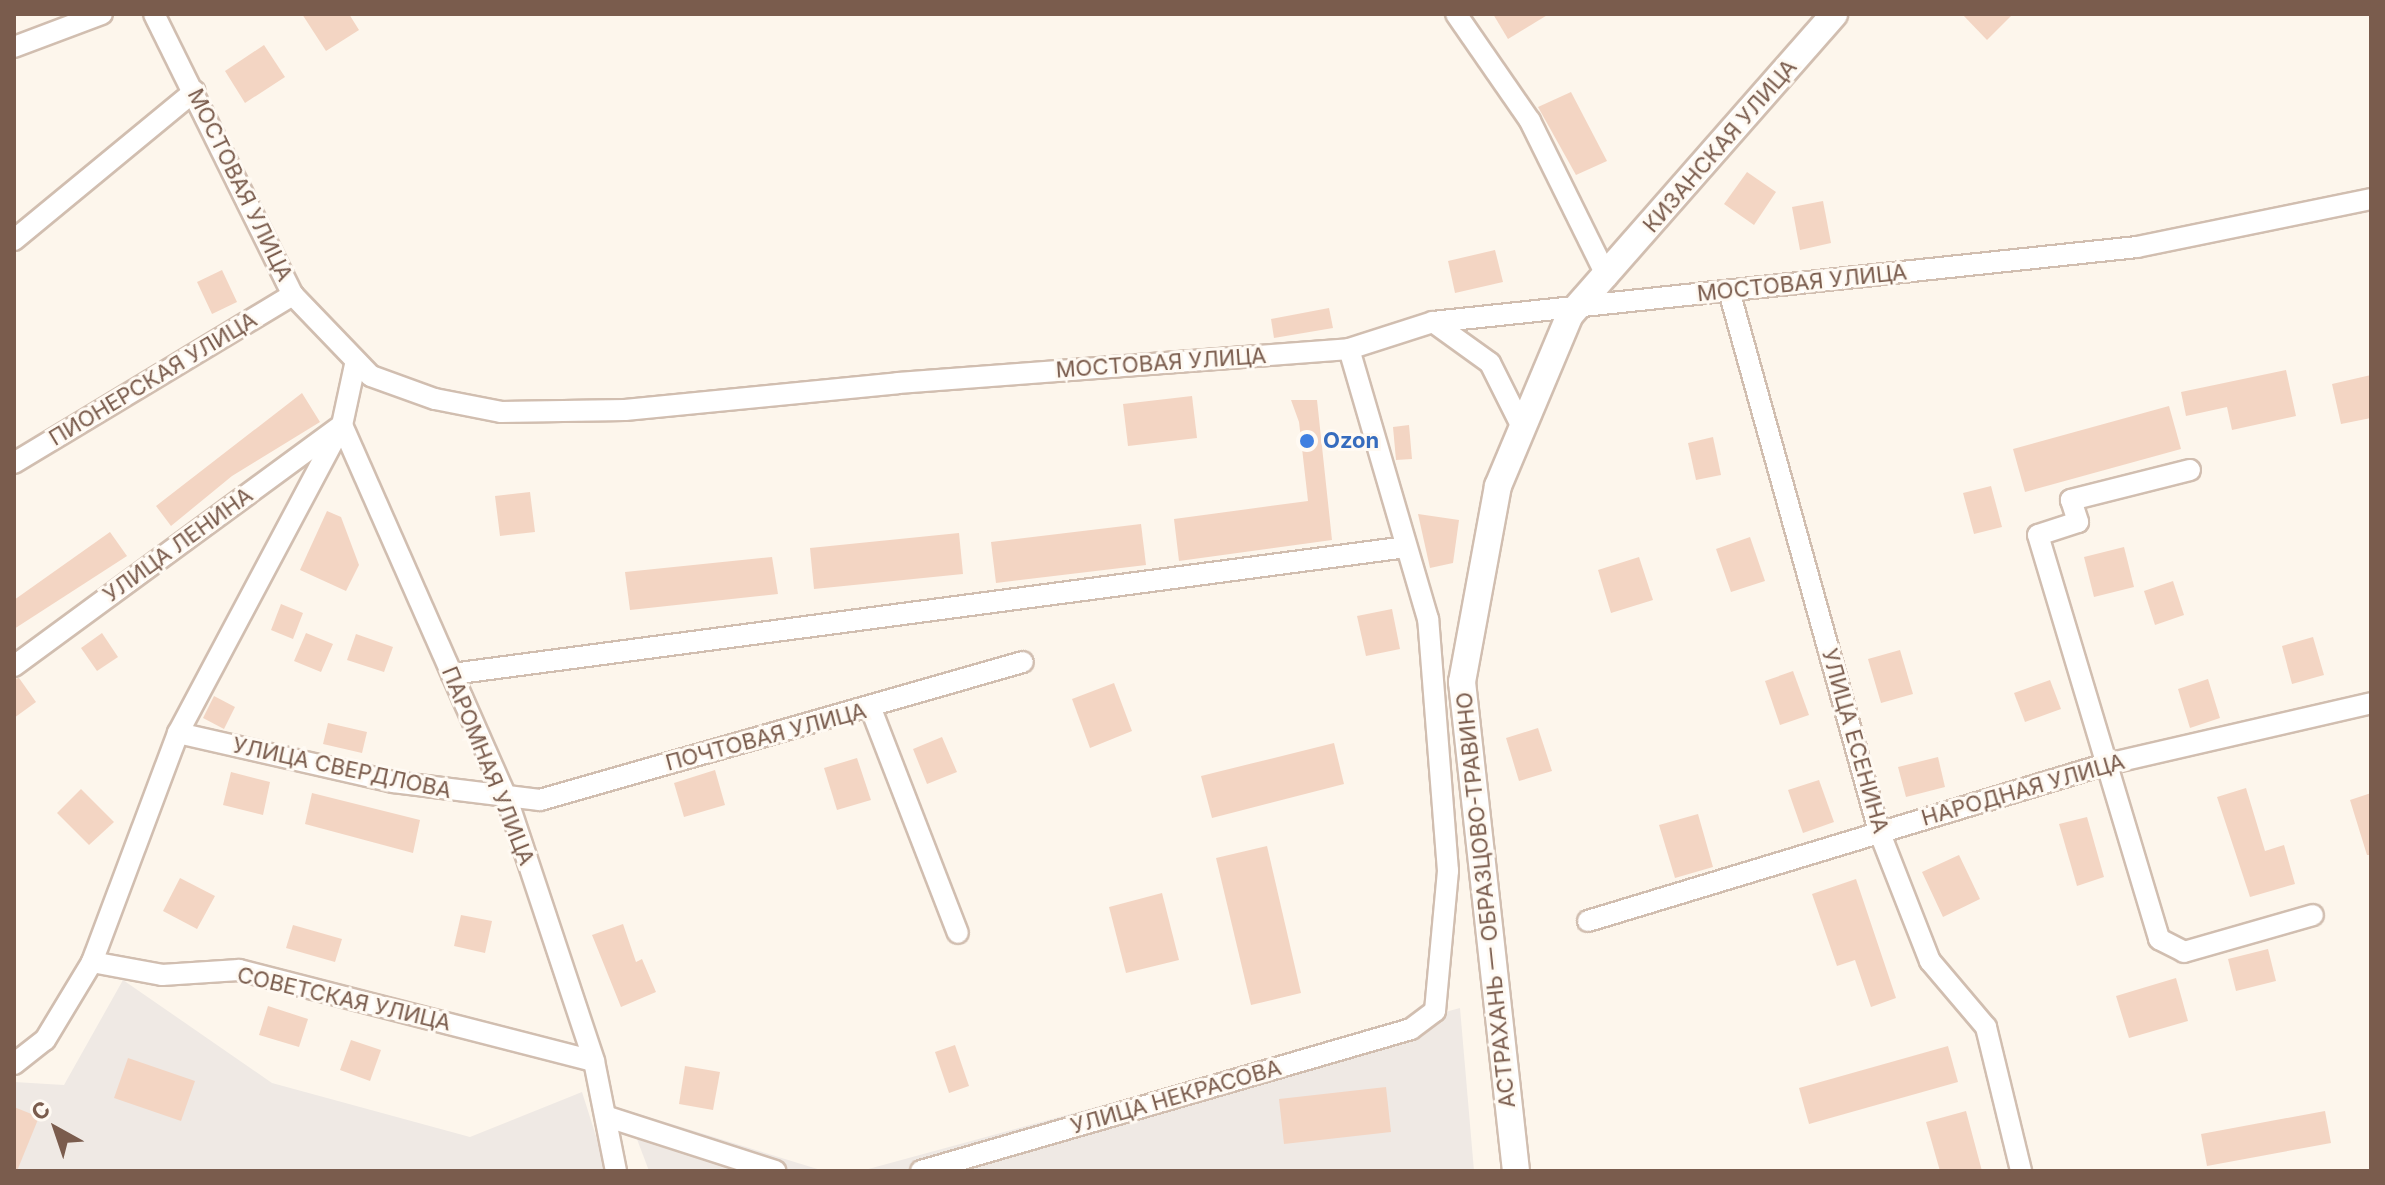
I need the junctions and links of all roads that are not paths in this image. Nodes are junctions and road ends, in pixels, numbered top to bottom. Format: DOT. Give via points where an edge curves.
graph roads {
  1 [pos="102,14"];
  2 [pos="154,14"];
  3 [pos="1456,14"];
  4 [pos="1834,14"];
  5 [pos="14,47"];
  6 [pos="195,91"];
  7 [pos="2371,199"];
  8 [pos="14,240"];
  9 [pos="1607,277"];
  10 [pos="1729,291"];
  11 [pos="293,295"];
  12 [pos="1579,306"];
  13 [pos="1433,322"];
  14 [pos="1349,349"];
  15 [pos="355,365"];
  16 [pos="1520,423"];
  17 [pos="342,425"];
  18 [pos="14,463"];
  19 [pos="2190,470"];
  20 [pos="1406,547"];
  21 [pos="1023,662"];
  22 [pos="14,666"];
  23 [pos="452,674"];
  24 [pos="2371,703"];
  25 [pos="871,709"];
  26 [pos="178,733"];
  27 [pos="2103,765"];
  28 [pos="507,799"];
  29 [pos="1879,831"];
  30 [pos="2313,915"];
  31 [pos="1588,921"];
  32 [pos="958,933"];
  33 [pos="92,962"];
  34 [pos="594,1061"];
  35 [pos="14,1064"];
  36 [pos="608,1117"];
  37 [pos="616,1171"];
  38 [pos="775,1171"];
  39 [pos="921,1171"];
  40 [pos="1516,1171"];
  41 [pos="2021,1171"];
  1 -- 5 [label="street"];
  2 -- 6 [label="street, МОСТОВАЯ УЛИЦА"];
  3 -- 9 [label="street" via="1530,121"];
  4 -- 9 [label="street, КИЗАНСКАЯ УЛИЦА"];
  6 -- 8 [label="street"];
  6 -- 11 [label="street, МОСТОВАЯ УЛИЦА"];
  7 -- 10 [label="street, МОСТОВАЯ УЛИЦА" via="2137,247"];
  9 -- 12 [label="street, АСТРАХАНЬ — ОБРАЗЦОВО-ТРАВИНО"];
  10 -- 12 [label="street, МОСТОВАЯ УЛИЦА"];
  10 -- 29 [label="street, УЛИЦА ЕСЕНИНА"];
  11 -- 15 [label="street, МОСТОВАЯ УЛИЦА"];
  11 -- 18 [label="street, ПИОНЕРСКАЯ УЛИЦА"];
  12 -- 13 [label="street, МОСТОВАЯ УЛИЦА"];
  12 -- 16 [label="street, АСТРАХАНЬ — ОБРАЗЦОВО-ТРАВИНО"];
  13 -- 14 [label="street, МОСТОВАЯ УЛИЦА"];
  13 -- 16 [label="street" via="1490,363"];
  14 -- 15 [label="street, МОСТОВАЯ УЛИЦА" via="558,414 501,412 435,399"];
  14 -- 20 [label="street"];
  15 -- 17 [label="street"];
  16 -- 40 [label="street, АСТРАХАНЬ — ОБРАЗЦОВО-ТРАВИНО" via="1492,515 1462,682"];
  17 -- 22 [label="street, УЛИЦА ЛЕНИНА"];
  17 -- 23 [label="street, ПАРОМНАЯ УЛИЦА"];
  17 -- 26 [label="street"];
  19 -- 27 [label="street" via="2071,500 2078,522 2038,535"];
  20 -- 23 [label="street"];
  20 -- 39 [label="street, УЛИЦА НЕКРАСОВА" via="1428,619 1448,871 1440,1000 1428,1020 1396,1034"];
  21 -- 25 [label="street, ПОЧТОВАЯ УЛИЦА"];
  23 -- 28 [label="street, ПАРОМНАЯ УЛИЦА"];
  24 -- 27 [label="street, НАРОДНАЯ УЛИЦА"];
  25 -- 28 [label="street, ПОЧТОВАЯ УЛИЦА" via="540,800"];
  25 -- 32 [label="street"];
  26 -- 28 [label="street, УЛИЦА СВЕРДЛОВА" via="393,782"];
  26 -- 33 [label="street"];
  27 -- 29 [label="street, НАРОДНАЯ УЛИЦА"];
  27 -- 30 [label="street" via="2154,930 2165,945 2184,952"];
  28 -- 34 [label="street, ПАРОМНАЯ УЛИЦА"];
  29 -- 31 [label="street, НАРОДНАЯ УЛИЦА"];
  29 -- 41 [label="street, УЛИЦА ЕСЕНИНА" via="1930,961 1986,1027"];
  33 -- 34 [label="street, СОВЕТСКАЯ УЛИЦА" via="150,975 257,974"];
  33 -- 35 [label="street" via="45,1040"];
  34 -- 36 [label="street, ПАРОМНАЯ УЛИЦА"];
  36 -- 37 [label="street, ПАРОМНАЯ УЛИЦА"];
  36 -- 38 [label="street"];
}
